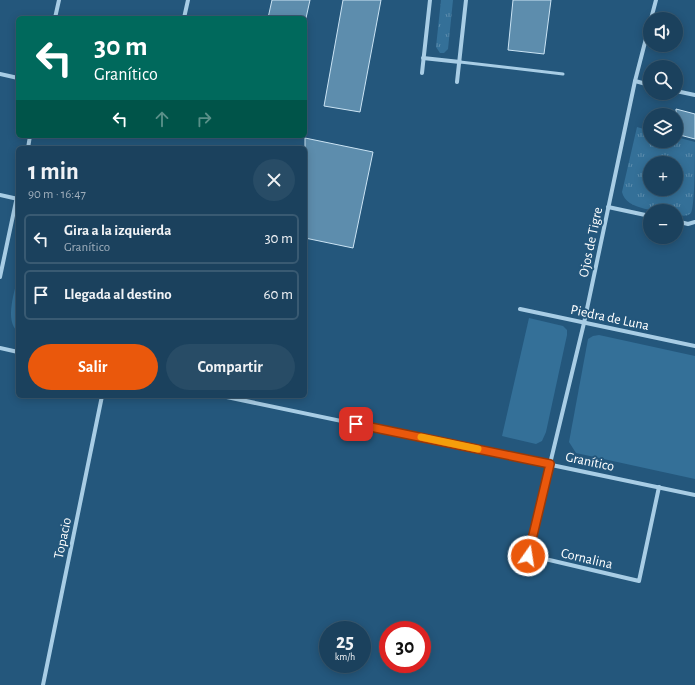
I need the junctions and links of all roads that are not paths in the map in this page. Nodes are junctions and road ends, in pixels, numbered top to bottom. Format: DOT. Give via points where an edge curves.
graph roads {
  1 [pos="59,0"];
  2 [pos="188,0"];
  3 [pos="430,0"];
  4 [pos="466,0"];
  5 [pos="656,0"];
  6 [pos="653,12"];
  7 [pos="55,16"];
  8 [pos="184,16"];
  9 [pos="643,49"];
  10 [pos="423,58"];
  11 [pos="460,62"];
  12 [pos="422,73"];
  13 [pos="0,74"];
  14 [pos="563,74"];
  15 [pos="16,78"];
  16 [pos="458,82"];
  17 [pos="634,82"];
  18 [pos="643,84"];
  19 [pos="683,92"];
  20 [pos="695,95"];
  21 [pos="0,195"];
  22 [pos="16,199"];
  23 [pos="16,204"];
  24 [pos="608,207"];
  25 [pos="643,214"];
  26 [pos="695,222"];
  27 [pos="683,223"];
  28 [pos="0,277"];
  29 [pos="520,309"];
  30 [pos="584,323"];
  31 [pos="695,346"];
  32 [pos="0,348"];
  33 [pos="16,352"];
  34 [pos="102,398"];
  35 [pos="232,398"];
  36 [pos="550,464"];
  37 [pos="659,487"];
  38 [pos="695,495"];
  39 [pos="43,685"];
  1 -- 7 [label="street"];
  2 -- 8 [label="street"];
  3 -- 10 [label="street"];
  4 -- 11 [label="street"];
  5 -- 6 [label="street"];
  9 -- 17 [label="street, Ojos de Tigre"];
  10 -- 11 [label="street"];
  10 -- 12 [label="street"];
  11 -- 14 [label="lane"];
  11 -- 16 [label="street"];
  13 -- 15 [label="street"];
  17 -- 18 [label="street"];
  17 -- 24 [label="street, Ojos de Tigre"];
  19 -- 20 [label="street"];
  21 -- 22 [label="street"];
  23 -- 28 [label="street"];
  24 -- 25 [label="street"];
  24 -- 30 [label="street, Ojos de Tigre"];
  26 -- 27 [label="street"];
  29 -- 30 [label="street, Piedra de Luna"];
  30 -- 31 [label="street, Piedra de Luna"];
  30 -- 36 [label="street, Ojos de Tigre"];
  32 -- 33 [label="street"];
  34 -- 39 [label="street, Topacio"];
  35 -- 36 [label="street, Granítico"];
  36 -- 37 [label="street, Granítico"];
  36 -- 37 [label="street, Cornalina" via="528,556 639,581"];
  37 -- 38 [label="street, Granítico"];
}
